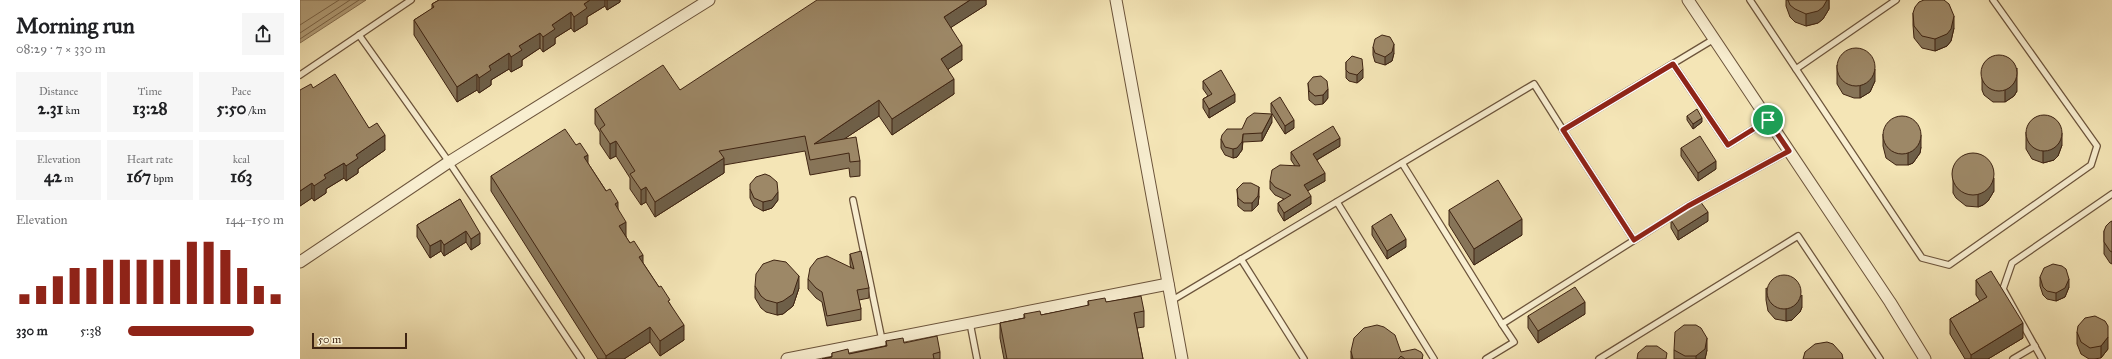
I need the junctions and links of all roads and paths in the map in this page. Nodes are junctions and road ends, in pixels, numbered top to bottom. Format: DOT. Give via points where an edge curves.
graph roads {
  1 [pos="411,0"];
  2 [pos="709,0"];
  3 [pos="1116,0"];
  4 [pos="1688,0"];
  5 [pos="1750,0"];
  6 [pos="1896,0"];
  7 [pos="1993,0"];
  8 [pos="359,35"];
  9 [pos="1714,39"];
  10 [pos="1673,64"];
  11 [pos="1796,69"];
  12 [pos="300,75"];
  13 [pos="1768,120"];
  14 [pos="1563,130"];
  15 [pos="1789,151"];
  16 [pos="449,162"];
  17 [pos="1402,163"];
  18 [pos="2112,194"];
  19 [pos="853,200"];
  20 [pos="1337,202"];
  21 [pos="1634,240"];
  22 [pos="1241,259"];
  23 [pos="300,262"];
  24 [pos="1168,284"];
  25 [pos="1171,301"];
  26 [pos="970,323"];
  27 [pos="1502,324"];
  28 [pos="882,340"];
  29 [pos="2035,346"];
  30 [pos="581,359"];
  31 [pos="787,359"];
  32 [pos="977,359"];
  33 [pos="1182,359"];
  34 [pos="1304,359"];
  35 [pos="1434,359"];
  36 [pos="1486,359"];
  37 [pos="1599,359"];
  38 [pos="1880,359"];
  39 [pos="1925,359"];
  40 [pos="2013,359"];
  41 [pos="2042,359"];
  1 -- 8 [label="lane"];
  2 -- 16 [label="street"];
  3 -- 24 [label="street"];
  4 -- 9 [label="street"];
  5 -- 11 [label="lane"];
  6 -- 11 [label="lane"];
  7 -- 11 [label="lane" via="2097,146 2091,165 1949,265 1922,258"];
  8 -- 12 [label="lane"];
  8 -- 16 [label="lane"];
  9 -- 10 [label="lane"];
  9 -- 13 [label="street"];
  10 -- 13 [label="lane" via="1728,145"];
  10 -- 14 [label="lane"];
  13 -- 15 [label="street"];
  14 -- 17 [label="lane" via="1534,84"];
  14 -- 21 [label="lane"];
  15 -- 21 [label="lane" via="1688,206"];
  15 -- 39 [label="street"];
  16 -- 23 [label="street"];
  16 -- 30 [label="lane"];
  17 -- 20 [label="lane"];
  17 -- 27 [label="lane"];
  18 -- 29 [label="lane" via="2012,263 2003,289"];
  19 -- 28 [label="lane"];
  20 -- 22 [label="lane"];
  20 -- 35 [label="lane"];
  21 -- 27 [label="lane"];
  22 -- 25 [label="lane"];
  22 -- 34 [label="lane"];
  24 -- 25 [label="street"];
  24 -- 26 [label="street"];
  25 -- 33 [label="street"];
  26 -- 28 [label="street"];
  26 -- 32 [label="lane"];
  27 -- 36 [label="lane" via="1514,342"];
  28 -- 31 [label="street"];
  29 -- 40 [label="lane"];
  29 -- 41 [label="lane"];
  37 -- 38 [label="lane" via="1798,236"];
}
